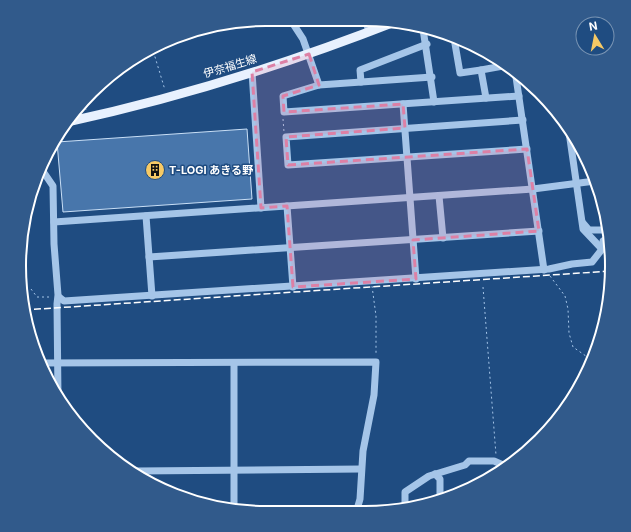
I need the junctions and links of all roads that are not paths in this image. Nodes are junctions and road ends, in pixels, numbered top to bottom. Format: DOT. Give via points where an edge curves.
graph roads {
  1 [pos="295,26"];
  2 [pos="368,26"];
  3 [pos="382,27"];
  4 [pos="370,32"];
  5 [pos="424,33"];
  6 [pos="455,43"];
  7 [pos="427,44"];
  8 [pos="309,54"];
  9 [pos="499,67"];
  10 [pos="481,70"];
  11 [pos="252,72"];
  12 [pos="432,77"];
  13 [pos="517,81"];
  14 [pos="361,82"];
  15 [pos="319,85"];
  16 [pos="519,96"];
  17 [pos="486,98"];
  18 [pos="434,102"];
  19 [pos="403,104"];
  20 [pos="76,120"];
  21 [pos="523,120"];
  22 [pos="405,128"];
  23 [pos="570,142"];
  24 [pos="527,149"];
  25 [pos="407,157"];
  26 [pos="44,173"];
  27 [pos="589,181"];
  28 [pos="576,183"];
  29 [pos="533,189"];
  30 [pos="439,196"];
  31 [pos="410,198"];
  32 [pos="287,206"];
  33 [pos="261,208"];
  34 [pos="146,216"];
  35 [pos="54,222"];
  36 [pos="582,222"];
  37 [pos="602,230"];
  38 [pos="539,231"];
  39 [pos="443,238"];
  40 [pos="413,240"];
  41 [pos="290,248"];
  42 [pos="604,248"];
  43 [pos="604,250"];
  44 [pos="149,257"];
  45 [pos="546,269"];
  46 [pos="416,279"];
  47 [pos="293,287"];
  48 [pos="152,296"];
  49 [pos="58,297"];
  50 [pos="234,362"];
  51 [pos="46,363"];
  52 [pos="57,363"];
  53 [pos="58,385"];
  54 [pos="496,462"];
  55 [pos="501,464"];
  56 [pos="495,468"];
  57 [pos="234,470"];
  58 [pos="361,470"];
  59 [pos="141,471"];
  60 [pos="435,474"];
  61 [pos="440,494"];
  62 [pos="405,502"];
  63 [pos="234,504"];
  64 [pos="358,506"];
  1 -- 8 [label="street"];
  2 -- 4 [label="street"];
  3 -- 4 [label="main road, 伊奈福生線"];
  4 -- 8 [label="main road, 伊奈福生線"];
  5 -- 7 [label="street"];
  6 -- 10 [label="street" via="460,73"];
  7 -- 12 [label="street"];
  7 -- 14 [label="street" via="360,70"];
  8 -- 11 [label="main road, 伊奈福生線"];
  8 -- 15 [label="street"];
  9 -- 10 [label="street"];
  10 -- 17 [label="street"];
  11 -- 20 [label="main road, 伊奈福生線" via="168,98"];
  11 -- 33 [label="street"];
  12 -- 14 [label="street"];
  12 -- 18 [label="street"];
  13 -- 16 [label="street"];
  14 -- 15 [label="street"];
  15 -- 19 [label="street" via="283,96 284,112"];
  16 -- 17 [label="street"];
  16 -- 21 [label="street"];
  17 -- 18 [label="street"];
  18 -- 19 [label="street"];
  19 -- 22 [label="street"];
  21 -- 22 [label="street"];
  21 -- 24 [label="street"];
  22 -- 25 [label="street"];
  22 -- 25 [label="street" via="286,136 288,165"];
  23 -- 28 [label="street"];
  24 -- 25 [label="street"];
  24 -- 29 [label="street"];
  25 -- 31 [label="street"];
  26 -- 35 [label="street" via="52,183"];
  27 -- 28 [label="street"];
  28 -- 29 [label="street"];
  28 -- 36 [label="street"];
  29 -- 30 [label="street"];
  29 -- 38 [label="street"];
  30 -- 31 [label="street"];
  30 -- 39 [label="street"];
  31 -- 32 [label="street"];
  31 -- 40 [label="street"];
  32 -- 33 [label="street"];
  32 -- 41 [label="street"];
  33 -- 34 [label="street"];
  34 -- 35 [label="street"];
  34 -- 44 [label="street"];
  35 -- 49 [label="street"];
  36 -- 37 [label="street" via="589,230"];
  36 -- 42 [label="street" via="585,233"];
  38 -- 39 [label="street"];
  38 -- 45 [label="street"];
  39 -- 40 [label="street"];
  40 -- 41 [label="street"];
  40 -- 46 [label="street"];
  41 -- 44 [label="street"];
  41 -- 47 [label="street"];
  43 -- 45 [label="street" via="592,262"];
  44 -- 48 [label="street"];
  45 -- 46 [label="street"];
  46 -- 47 [label="street"];
  47 -- 48 [label="street"];
  48 -- 49 [label="street" via="64,301"];
  49 -- 52 [label="street"];
  50 -- 52 [label="street"];
  50 -- 57 [label="street"];
  50 -- 58 [label="street" via="376,362 374,395"];
  51 -- 52 [label="street"];
  52 -- 53 [label="street"];
  54 -- 55 [label="street"];
  54 -- 56 [label="street"];
  54 -- 60 [label="street" via="469,462"];
  57 -- 58 [label="street"];
  57 -- 59 [label="street"];
  57 -- 63 [label="street"];
  58 -- 64 [label="street"];
  60 -- 61 [label="street" via="440,479"];
  60 -- 62 [label="street" via="405,492"];
}
